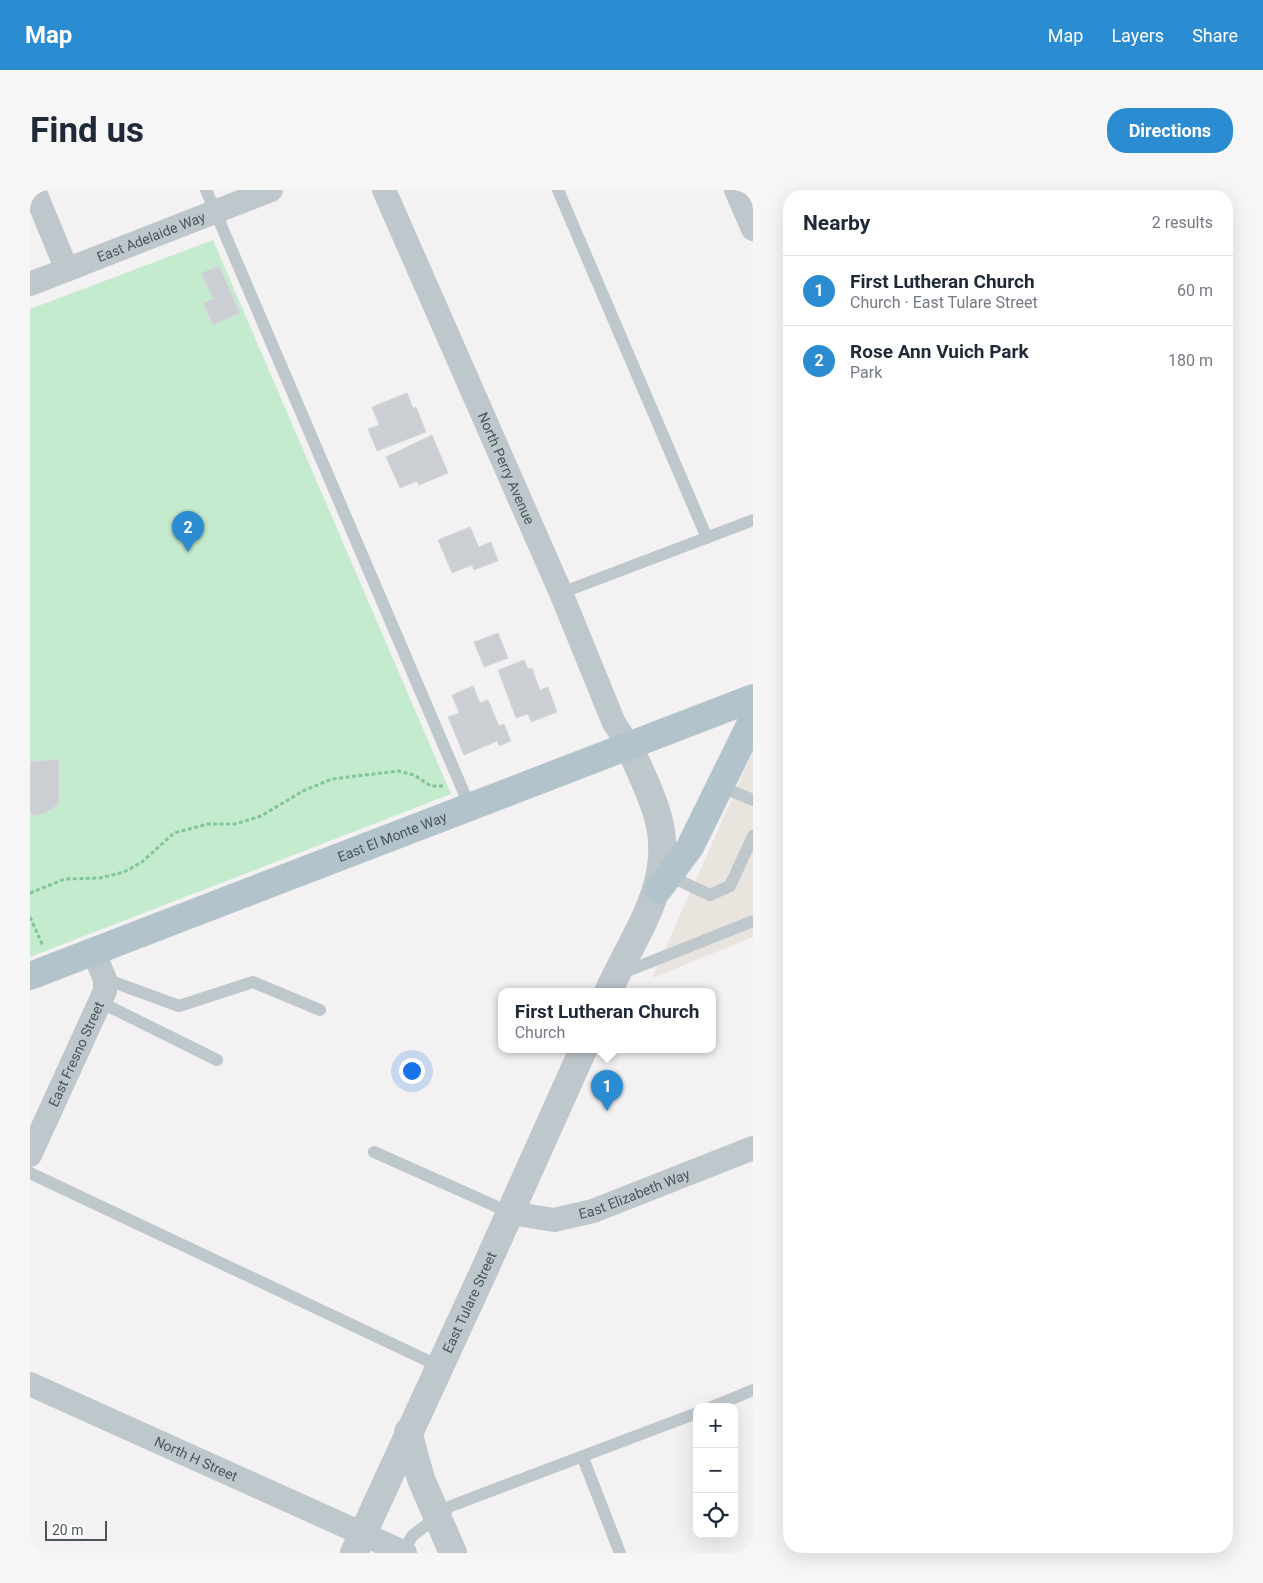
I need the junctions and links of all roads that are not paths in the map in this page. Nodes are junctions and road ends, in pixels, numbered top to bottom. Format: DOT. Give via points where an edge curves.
graph roads {
  1 [pos="34,190"];
  2 [pos="206,190"];
  3 [pos="271,190"];
  4 [pos="384,190"];
  5 [pos="558,190"];
  6 [pos="736,190"];
  7 [pos="215,212"];
  8 [pos="753,229"];
  9 [pos="68,270"];
  10 [pos="30,284"];
  11 [pos="753,520"];
  12 [pos="707,538"];
  13 [pos="561,593"];
  14 [pos="753,698"];
  15 [pos="753,719"];
  16 [pos="629,746"];
  17 [pos="720,786"];
  18 [pos="753,800"];
  19 [pos="470,807"];
  20 [pos="753,836"];
  21 [pos="658,890"];
  22 [pos="753,921"];
  23 [pos="93,951"];
  24 [pos="30,976"];
  25 [pos="612,984"];
  26 [pos="103,991"];
  27 [pos="320,1010"];
  28 [pos="582,1053"];
  29 [pos="217,1060"];
  30 [pos="753,1148"];
  31 [pos="374,1152"];
  32 [pos="30,1155"];
  33 [pos="30,1173"];
  34 [pos="510,1213"];
  35 [pos="440,1367"];
  36 [pos="30,1384"];
  37 [pos="753,1390"];
  38 [pos="722,1403"];
  39 [pos="693,1415"];
  40 [pos="408,1432"];
  41 [pos="582,1458"];
  42 [pos="437,1516"];
  43 [pos="358,1543"];
  44 [pos="405,1553"];
  45 [pos="453,1553"];
  46 [pos="620,1553"];
  1 -- 9 [label="street"];
  2 -- 7 [label="lane"];
  3 -- 7 [label="street, East Adelaide Way"];
  4 -- 13 [label="street, North Perry Avenue"];
  5 -- 12 [label="lane"];
  6 -- 8 [label="street"];
  7 -- 9 [label="street, East Adelaide Way"];
  7 -- 19 [label="lane"];
  9 -- 10 [label="street, East Adelaide Way"];
  11 -- 12 [label="lane"];
  12 -- 13 [label="lane"];
  13 -- 16 [label="street, North Perry Avenue" via="614,723"];
  14 -- 16 [label="main road, East El Monte Way"];
  15 -- 17 [label="main road"];
  16 -- 19 [label="main road, East El Monte Way"];
  16 -- 21 [label="street" via="658,818 662,862"];
  17 -- 18 [label="lane"];
  17 -- 21 [label="main road" via="690,848"];
  19 -- 23 [label="main road, East El Monte Way"];
  20 -- 21 [label="lane" via="730,886 710,895 678,880"];
  21 -- 25 [label="street"];
  22 -- 25 [label="lane"];
  23 -- 24 [label="main road, East El Monte Way"];
  23 -- 26 [label="street"];
  26 -- 27 [label="lane" via="179,1006 253,982"];
  26 -- 29 [label="lane"];
  26 -- 32 [label="street, East Fresno Street"];
  28 -- 34 [label="street, East Tulare Street"];
  30 -- 34 [label="street, East Elizabeth Way" via="593,1211 554,1220"];
  31 -- 34 [label="lane"];
  33 -- 35 [label="lane"];
  34 -- 35 [label="street, East Tulare Street"];
  35 -- 40 [label="street, East Tulare Street"];
  36 -- 43 [label="street, North H Street"];
  37 -- 38 [label="lane"];
  39 -- 41 [label="lane"];
  40 -- 42 [label="street"];
  40 -- 43 [label="street, East Tulare Street"];
  41 -- 42 [label="lane" via="451,1506"];
  41 -- 46 [label="lane"];
  42 -- 44 [label="lane" via="412,1536"];
  42 -- 45 [label="street"];
  43 -- 44 [label="street, North H Street"];
}
